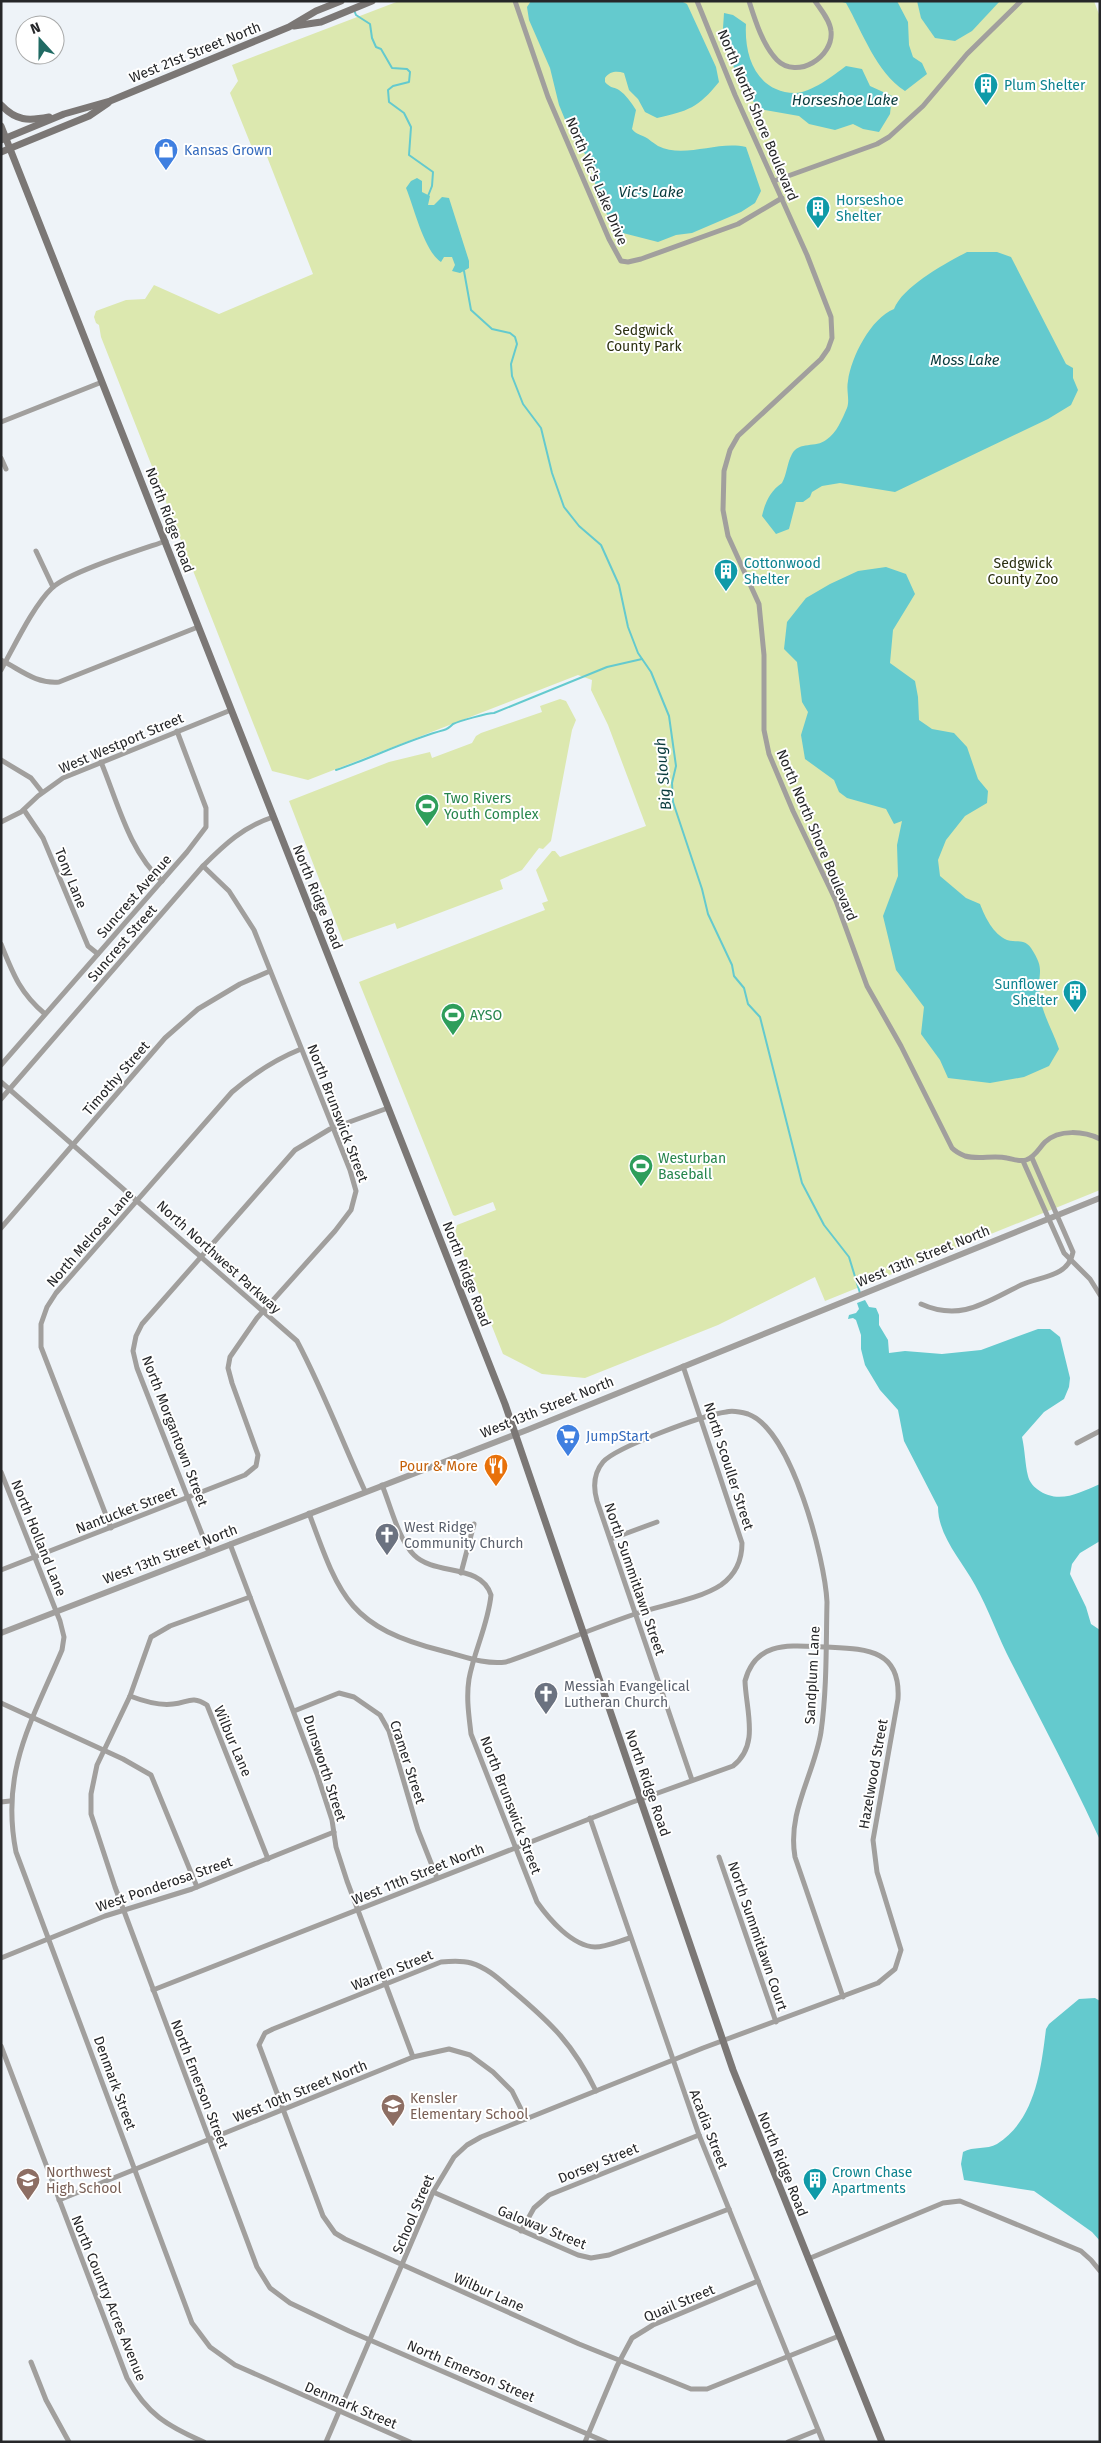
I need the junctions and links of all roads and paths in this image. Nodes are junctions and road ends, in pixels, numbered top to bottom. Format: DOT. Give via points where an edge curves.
graph roads {
  1 [pos="341,1"];
  2 [pos="372,1"];
  3 [pos="515,1"];
  4 [pos="698,1"];
  5 [pos="749,1"];
  6 [pos="815,1"];
  7 [pos="1021,1"];
  8 [pos="289,27"];
  9 [pos="110,101"];
  10 [pos="1,104"];
  11 [pos="64,114"];
  12 [pos="1,126"];
  13 [pos="4,139"];
  14 [pos="10,148"];
  15 [pos="1,152"];
  16 [pos="774,181"];
  17 [pos="782,198"];
  18 [pos="102,382"];
  19 [pos="1,422"];
  20 [pos="1,458"];
  21 [pos="6,469"];
  22 [pos="166,541"];
  23 [pos="36,551"];
  24 [pos="53,587"];
  25 [pos="198,627"];
  26 [pos="3,661"];
  27 [pos="1,670"];
  28 [pos="231,710"];
  29 [pos="177,731"];
  30 [pos="1,760"];
  31 [pos="101,762"];
  32 [pos="42,792"];
  33 [pos="24,810"];
  34 [pos="273,817"];
  35 [pos="1,822"];
  36 [pos="203,866"];
  37 [pos="162,881"];
  38 [pos="1,944"];
  39 [pos="98,954"];
  40 [pos="270,971"];
  41 [pos="45,1014"];
  42 [pos="301,1049"];
  43 [pos="1,1064"];
  44 [pos="1,1082"];
  45 [pos="10,1089"];
  46 [pos="1,1099"];
  47 [pos="388,1108"];
  48 [pos="333,1128"];
  49 [pos="1100,1139"];
  50 [pos="74,1144"];
  51 [pos="1032,1158"];
  52 [pos="1024,1161"];
  53 [pos="1100,1198"];
  54 [pos="138,1200"];
  55 [pos="1057,1214"];
  56 [pos="1047,1218"];
  57 [pos="1,1228"];
  58 [pos="201,1255"];
  59 [pos="1071,1260"];
  60 [pos="1100,1295"];
  61 [pos="921,1304"];
  62 [pos="264,1311"];
  63 [pos="683,1366"];
  64 [pos="700,1419"];
  65 [pos="1100,1431"];
  66 [pos="515,1434"];
  67 [pos="1078,1443"];
  68 [pos="256,1466"];
  69 [pos="598,1469"];
  70 [pos="1,1472"];
  71 [pos="382,1485"];
  72 [pos="366,1491"];
  73 [pos="188,1498"];
  74 [pos="309,1513"];
  75 [pos="657,1522"];
  76 [pos="474,1524"];
  77 [pos="111,1528"];
  78 [pos="611,1539"];
  79 [pos="230,1544"];
  80 [pos="209,1552"];
  81 [pos="35,1557"];
  82 [pos="1,1570"];
  83 [pos="461,1572"];
  84 [pos="250,1597"];
  85 [pos="56,1611"];
  86 [pos="636,1614"];
  87 [pos="1,1633"];
  88 [pos="584,1634"];
  89 [pos="826,1647"];
  90 [pos="476,1660"];
  91 [pos="888,1662"];
  92 [pos="130,1696"];
  93 [pos="1,1703"];
  94 [pos="294,1711"];
  95 [pos="33,1718"];
  96 [pos="104,1750"];
  97 [pos="692,1780"];
  98 [pos="640,1799"];
  99 [pos="10,1801"];
  100 [pos="1,1802"];
  101 [pos="590,1818"];
  102 [pos="334,1832"];
  103 [pos="514,1848"];
  104 [pos="719,1857"];
  105 [pos="268,1859"];
  106 [pos="437,1878"];
  107 [pos="197,1887"];
  108 [pos="123,1910"];
  109 [pos="357,1910"];
  110 [pos="630,1938"];
  111 [pos="49,1939"];
  112 [pos="1,1958"];
  113 [pos="385,1985"];
  114 [pos="153,1990"];
  115 [pos="843,1997"];
  116 [pos="776,2022"];
  117 [pos="266,2033"];
  118 [pos="723,2041"];
  119 [pos="1,2046"];
  120 [pos="413,2057"];
  121 [pos="672,2061"];
  122 [pos="596,2091"];
  123 [pos="282,2110"];
  124 [pos="526,2118"];
  125 [pos="699,2135"];
  126 [pos="209,2140"];
  127 [pos="135,2169"];
  128 [pos="433,2192"];
  129 [pos="59,2200"];
  130 [pos="729,2209"];
  131 [pos="521,2231"];
  132 [pos="808,2259"];
  133 [pos="402,2266"];
  134 [pos="1100,2271"];
  135 [pos="758,2281"];
  136 [pos="839,2336"];
  137 [pos="371,2340"];
  138 [pos="788,2356"];
  139 [pos="620,2361"];
  140 [pos="32,2362"];
  141 [pos="340,2411"];
  142 [pos="818,2430"];
  143 [pos="588,2434"];
  144 [pos="70,2442"];
  145 [pos="204,2442"];
  146 [pos="326,2442"];
  147 [pos="410,2442"];
  148 [pos="585,2442"];
  149 [pos="606,2442"];
  150 [pos="788,2442"];
  151 [pos="823,2442"];
  152 [pos="882,2442"];
  1 -- 8 [label="main road, West 21st Street North"];
  2 -- 8 [label="main road, West 21st Street North" via="321,22"];
  3 -- 17 [label="street, North Vic's Lake Drive" via="548,97 621,261 641,259 738,224"];
  4 -- 16 [label="street, North North Shore Boulevard" via="737,101"];
  5 -- 6 [label="street" via="773,54 784,65 794,67 818,61 831,40 830,26"];
  7 -- 16 [label="street" via="967,54 923,106 889,137"];
  8 -- 9 [label="main road, West 21st Street North"];
  9 -- 11 [label="main road, West 21st Street North"];
  9 -- 14 [label="main road, West 21st Street North" via="90,116"];
  10 -- 11 [label="main road" via="21,119"];
  11 -- 13 [label="main road, West 21st Street North"];
  12 -- 13 [label="main road, North Ridge Road"];
  13 -- 14 [label="main road, North Ridge Road"];
  14 -- 15 [label="main road, West 21st Street North"];
  14 -- 18 [label="main road, North Ridge Road"];
  16 -- 17 [label="street, North North Shore Boulevard"];
  17 -- 52 [label="street, North North Shore Boulevard" via="807,255 833,329 831,344 821,359 738,436 724,471 723,510 728,536 758,604 764,655 767,746 793,811 836,901 867,986 901,1046 947,1142 964,1156 995,1156"];
  18 -- 19 [label="street"];
  18 -- 22 [label="main road, North Ridge Road"];
  20 -- 21 [label="street"];
  22 -- 24 [label="street"];
  22 -- 25 [label="main road, North Ridge Road"];
  23 -- 24 [label="street"];
  24 -- 26 [label="street"];
  25 -- 26 [label="street" via="59,682 48,683 30,677"];
  25 -- 28 [label="main road, North Ridge Road"];
  26 -- 27 [label="street"];
  28 -- 29 [label="street, West Westport Street"];
  28 -- 34 [label="main road, North Ridge Road"];
  29 -- 31 [label="street, West Westport Street"];
  29 -- 37 [label="street, Suncrest Avenue" via="206,808 206,827"];
  30 -- 32 [label="street" via="32,778"];
  31 -- 32 [label="street, West Westport Street" via="63,778"];
  31 -- 37 [label="street" via="146,867"];
  32 -- 33 [label="street, West Westport Street"];
  33 -- 35 [label="street, West Westport Street"];
  33 -- 39 [label="street, Tony Lane" via="43,838 88,946"];
  34 -- 36 [label="street, Suncrest Street" via="235,835"];
  34 -- 47 [label="main road, North Ridge Road"];
  36 -- 40 [label="street, North Brunswick Street" via="229,891 254,930"];
  36 -- 45 [label="street, Suncrest Street"];
  37 -- 39 [label="street, Suncrest Avenue"];
  38 -- 41 [label="street" via="18,986"];
  39 -- 41 [label="street, Suncrest Avenue"];
  40 -- 42 [label="street, North Brunswick Street"];
  40 -- 50 [label="street, Timothy Street" via="240,984 192,1015 165,1038"];
  41 -- 43 [label="street, Suncrest Avenue"];
  42 -- 48 [label="street, North Brunswick Street"];
  42 -- 54 [label="street, North Melrose Lane" via="255,1072 232,1092"];
  44 -- 45 [label="street, North Northwest Parkway"];
  45 -- 46 [label="street, Suncrest Street"];
  45 -- 50 [label="street, North Northwest Parkway"];
  47 -- 48 [label="street, North Morgantown Street"];
  47 -- 66 [label="main road, North Ridge Road"];
  48 -- 58 [label="street, North Morgantown Street" via="295,1150"];
  48 -- 62 [label="street, North Brunswick Street" via="354,1182 355,1200 351,1210"];
  49 -- 51 [label="street" via="1087,1134 1066,1133 1047,1140"];
  50 -- 54 [label="street, North Northwest Parkway"];
  50 -- 57 [label="street, Timothy Street"];
  51 -- 52 [label="street"];
  51 -- 55 [label="street"];
  52 -- 56 [label="street"];
  53 -- 55 [label="street, West 13th Street North"];
  54 -- 58 [label="street, North Northwest Parkway"];
  54 -- 77 [label="street, North Melrose Lane" via="56,1293 41,1324 41,1347"];
  55 -- 56 [label="street, West 13th Street North"];
  55 -- 59 [label="street" via="1073,1252"];
  56 -- 59 [label="street" via="1064,1253"];
  56 -- 63 [label="street, West 13th Street North"];
  58 -- 62 [label="street, North Northwest Parkway"];
  58 -- 73 [label="street, North Morgantown Street" via="142,1324 133,1351"];
  59 -- 60 [label="street" via="1090,1278"];
  59 -- 61 [label="street" via="1057,1273 1022,1284 981,1306 955,1311 937,1310"];
  62 -- 68 [label="street, North Brunswick Street" via="236,1346 228,1368 258,1455"];
  62 -- 72 [label="street, North Northwest Parkway" via="297,1341 321,1387"];
  63 -- 64 [label="street, North Scouller Street"];
  63 -- 66 [label="street, West 13th Street North"];
  64 -- 69 [label="street, Sandplum Lane" via="617,1452"];
  64 -- 86 [label="street, North Scouller Street" via="740,1533 742,1551 733,1574 716,1588"];
  64 -- 89 [label="street, Sandplum Lane" via="732,1411 749,1414 769,1432 788,1460 822,1560 827,1602"];
  65 -- 67 [label="street"];
  66 -- 71 [label="street, West 13th Street North"];
  66 -- 88 [label="main road, North Ridge Road"];
  68 -- 73 [label="street, Nantucket Street" via="245,1475"];
  69 -- 78 [label="street, North Summitlawn Street" via="594,1491"];
  70 -- 81 [label="street, North Holland Lane"];
  71 -- 72 [label="street, West 13th Street North"];
  71 -- 83 [label="street, North Brunswick Street" via="409,1550 424,1562"];
  72 -- 74 [label="street, West 13th Street North"];
  73 -- 77 [label="street, Nantucket Street"];
  73 -- 80 [label="street, North Morgantown Street"];
  74 -- 79 [label="street, West 13th Street North"];
  74 -- 90 [label="street" via="338,1586 362,1616 378,1628"];
  75 -- 78 [label="street"];
  76 -- 83 [label="street"];
  77 -- 81 [label="street, Nantucket Street"];
  78 -- 86 [label="street, North Summitlawn Street"];
  79 -- 80 [label="street, West 13th Street North"];
  79 -- 84 [label="street, Dunsworth Street"];
  80 -- 85 [label="street, West 13th Street North"];
  81 -- 82 [label="street, Nantucket Street"];
  81 -- 85 [label="street, North Holland Lane"];
  83 -- 90 [label="street, North Brunswick Street" via="481,1579 491,1596"];
  84 -- 92 [label="street, North Emerson Street" via="170,1626 150,1637"];
  84 -- 94 [label="street, Dunsworth Street"];
  85 -- 87 [label="street, West 13th Street North"];
  85 -- 95 [label="street, Denmark Street" via="64,1643"];
  86 -- 88 [label="street"];
  86 -- 97 [label="street, North Summitlawn Street"];
  88 -- 90 [label="street" via="506,1662"];
  88 -- 98 [label="main road, North Ridge Road"];
  89 -- 91 [label="street, West 11th Street North" via="872,1651"];
  89 -- 97 [label="street, West 11th Street North" via="785,1646 759,1656 745,1681 750,1735 745,1754 733,1766"];
  89 -- 115 [label="street, Sandplum Lane" via="821,1732 795,1815 792,1841"];
  90 -- 103 [label="street, North Brunswick Street" via="468,1693 471,1734"];
  91 -- 115 [label="street, Hazelwood Street" via="897,1678 898,1699 874,1840 877,1872 901,1950 899,1961 889,1976"];
  92 -- 96 [label="street, North Emerson Street"];
  92 -- 105 [label="street, Wilbur Lane" via="158,1704 192,1699 207,1705"];
  93 -- 95 [label="street"];
  94 -- 102 [label="street, Dunsworth Street"];
  94 -- 106 [label="street, Cramer Street" via="339,1693 354,1697 380,1715"];
  95 -- 96 [label="street"];
  95 -- 99 [label="street, Denmark Street" via="15,1764"];
  96 -- 107 [label="street" via="151,1775"];
  96 -- 108 [label="street, North Emerson Street" via="93,1780 91,1814"];
  97 -- 98 [label="street, West 11th Street North"];
  98 -- 101 [label="street, West 11th Street North"];
  98 -- 118 [label="main road, North Ridge Road"];
  99 -- 100 [label="street"];
  99 -- 111 [label="street, Denmark Street" via="16,1852"];
  101 -- 103 [label="street, West 11th Street North"];
  101 -- 110 [label="street, Acadia Street"];
  102 -- 105 [label="street, West Ponderosa Street"];
  102 -- 109 [label="street, Dunsworth Street"];
  103 -- 106 [label="street, West 11th Street North"];
  103 -- 110 [label="street, North Brunswick Street" via="537,1902 562,1930 582,1944 596,1947"];
  104 -- 116 [label="street, North Summitlawn Court"];
  105 -- 107 [label="street, West Ponderosa Street"];
  106 -- 109 [label="street, West 11th Street North"];
  107 -- 108 [label="street, West Ponderosa Street"];
  108 -- 111 [label="street, West Ponderosa Street"];
  108 -- 114 [label="street, North Emerson Street"];
  109 -- 113 [label="street, Dunsworth Street"];
  109 -- 114 [label="street, West 11th Street North"];
  110 -- 121 [label="street, Acadia Street"];
  111 -- 112 [label="street, West Ponderosa Street"];
  111 -- 127 [label="street, Denmark Street"];
  113 -- 117 [label="street, Warren Street"];
  113 -- 120 [label="street, Dunsworth Street"];
  113 -- 122 [label="street, Warren Street" via="440,1962 459,1961 483,1968 550,2022 582,2062"];
  114 -- 126 [label="street, North Emerson Street"];
  115 -- 116 [label="street"];
  116 -- 118 [label="street, School Street"];
  117 -- 123 [label="street, Wilbur Lane" via="259,2045"];
  118 -- 121 [label="street, School Street"];
  118 -- 132 [label="main road, North Ridge Road"];
  119 -- 129 [label="street, North Country Acres Avenue"];
  120 -- 123 [label="street, West 10th Street North"];
  120 -- 124 [label="street, West 10th Street North" via="449,2049 470,2055 494,2072 512,2091"];
  121 -- 122 [label="street, School Street"];
  121 -- 125 [label="street, Acadia Street"];
  122 -- 124 [label="street, School Street"];
  123 -- 126 [label="street, West 10th Street North"];
  123 -- 133 [label="street, Wilbur Lane" via="327,2224 345,2240"];
  124 -- 128 [label="street, School Street" via="467,2145 446,2167"];
  125 -- 130 [label="street, Acadia Street"];
  125 -- 131 [label="street, Dorsey Street" via="549,2195 534,2208"];
  126 -- 127 [label="street, West 10th Street North"];
  126 -- 137 [label="street, North Emerson Street" via="257,2267 270,2288 290,2303"];
  127 -- 129 [label="street, West 10th Street North"];
  127 -- 141 [label="street, Denmark Street" via="192,2323 210,2346 235,2365"];
  128 -- 131 [label="street, Galoway Street"];
  128 -- 133 [label="street, School Street"];
  129 -- 145 [label="street, North Country Acres Avenue" via="135,2393 164,2423"];
  130 -- 131 [label="street, Galoway Street" via="610,2256 578,2255"];
  130 -- 135 [label="street, Acadia Street"];
  132 -- 134 [label="street" via="942,2203 960,2201 1081,2251"];
  132 -- 136 [label="main road, North Ridge Road"];
  133 -- 137 [label="street, School Street"];
  133 -- 139 [label="street, Wilbur Lane"];
  135 -- 138 [label="street, Acadia Street"];
  135 -- 139 [label="street, Quail Street" via="653,2325 632,2338"];
  136 -- 138 [label="street, Wilbur Lane"];
  136 -- 152 [label="main road, North Ridge Road"];
  137 -- 141 [label="street, School Street"];
  137 -- 143 [label="street, North Emerson Street"];
  138 -- 139 [label="street, Wilbur Lane" via="698,2390"];
  138 -- 142 [label="street, Acadia Street"];
  139 -- 143 [label="street, Quail Street"];
  140 -- 144 [label="street" via="46,2400"];
  141 -- 146 [label="street, School Street"];
  141 -- 147 [label="street, Denmark Street"];
  142 -- 150 [label="street"];
  142 -- 151 [label="street, Acadia Street"];
  143 -- 148 [label="street, Quail Street"];
  143 -- 149 [label="street, North Emerson Street"];
}
